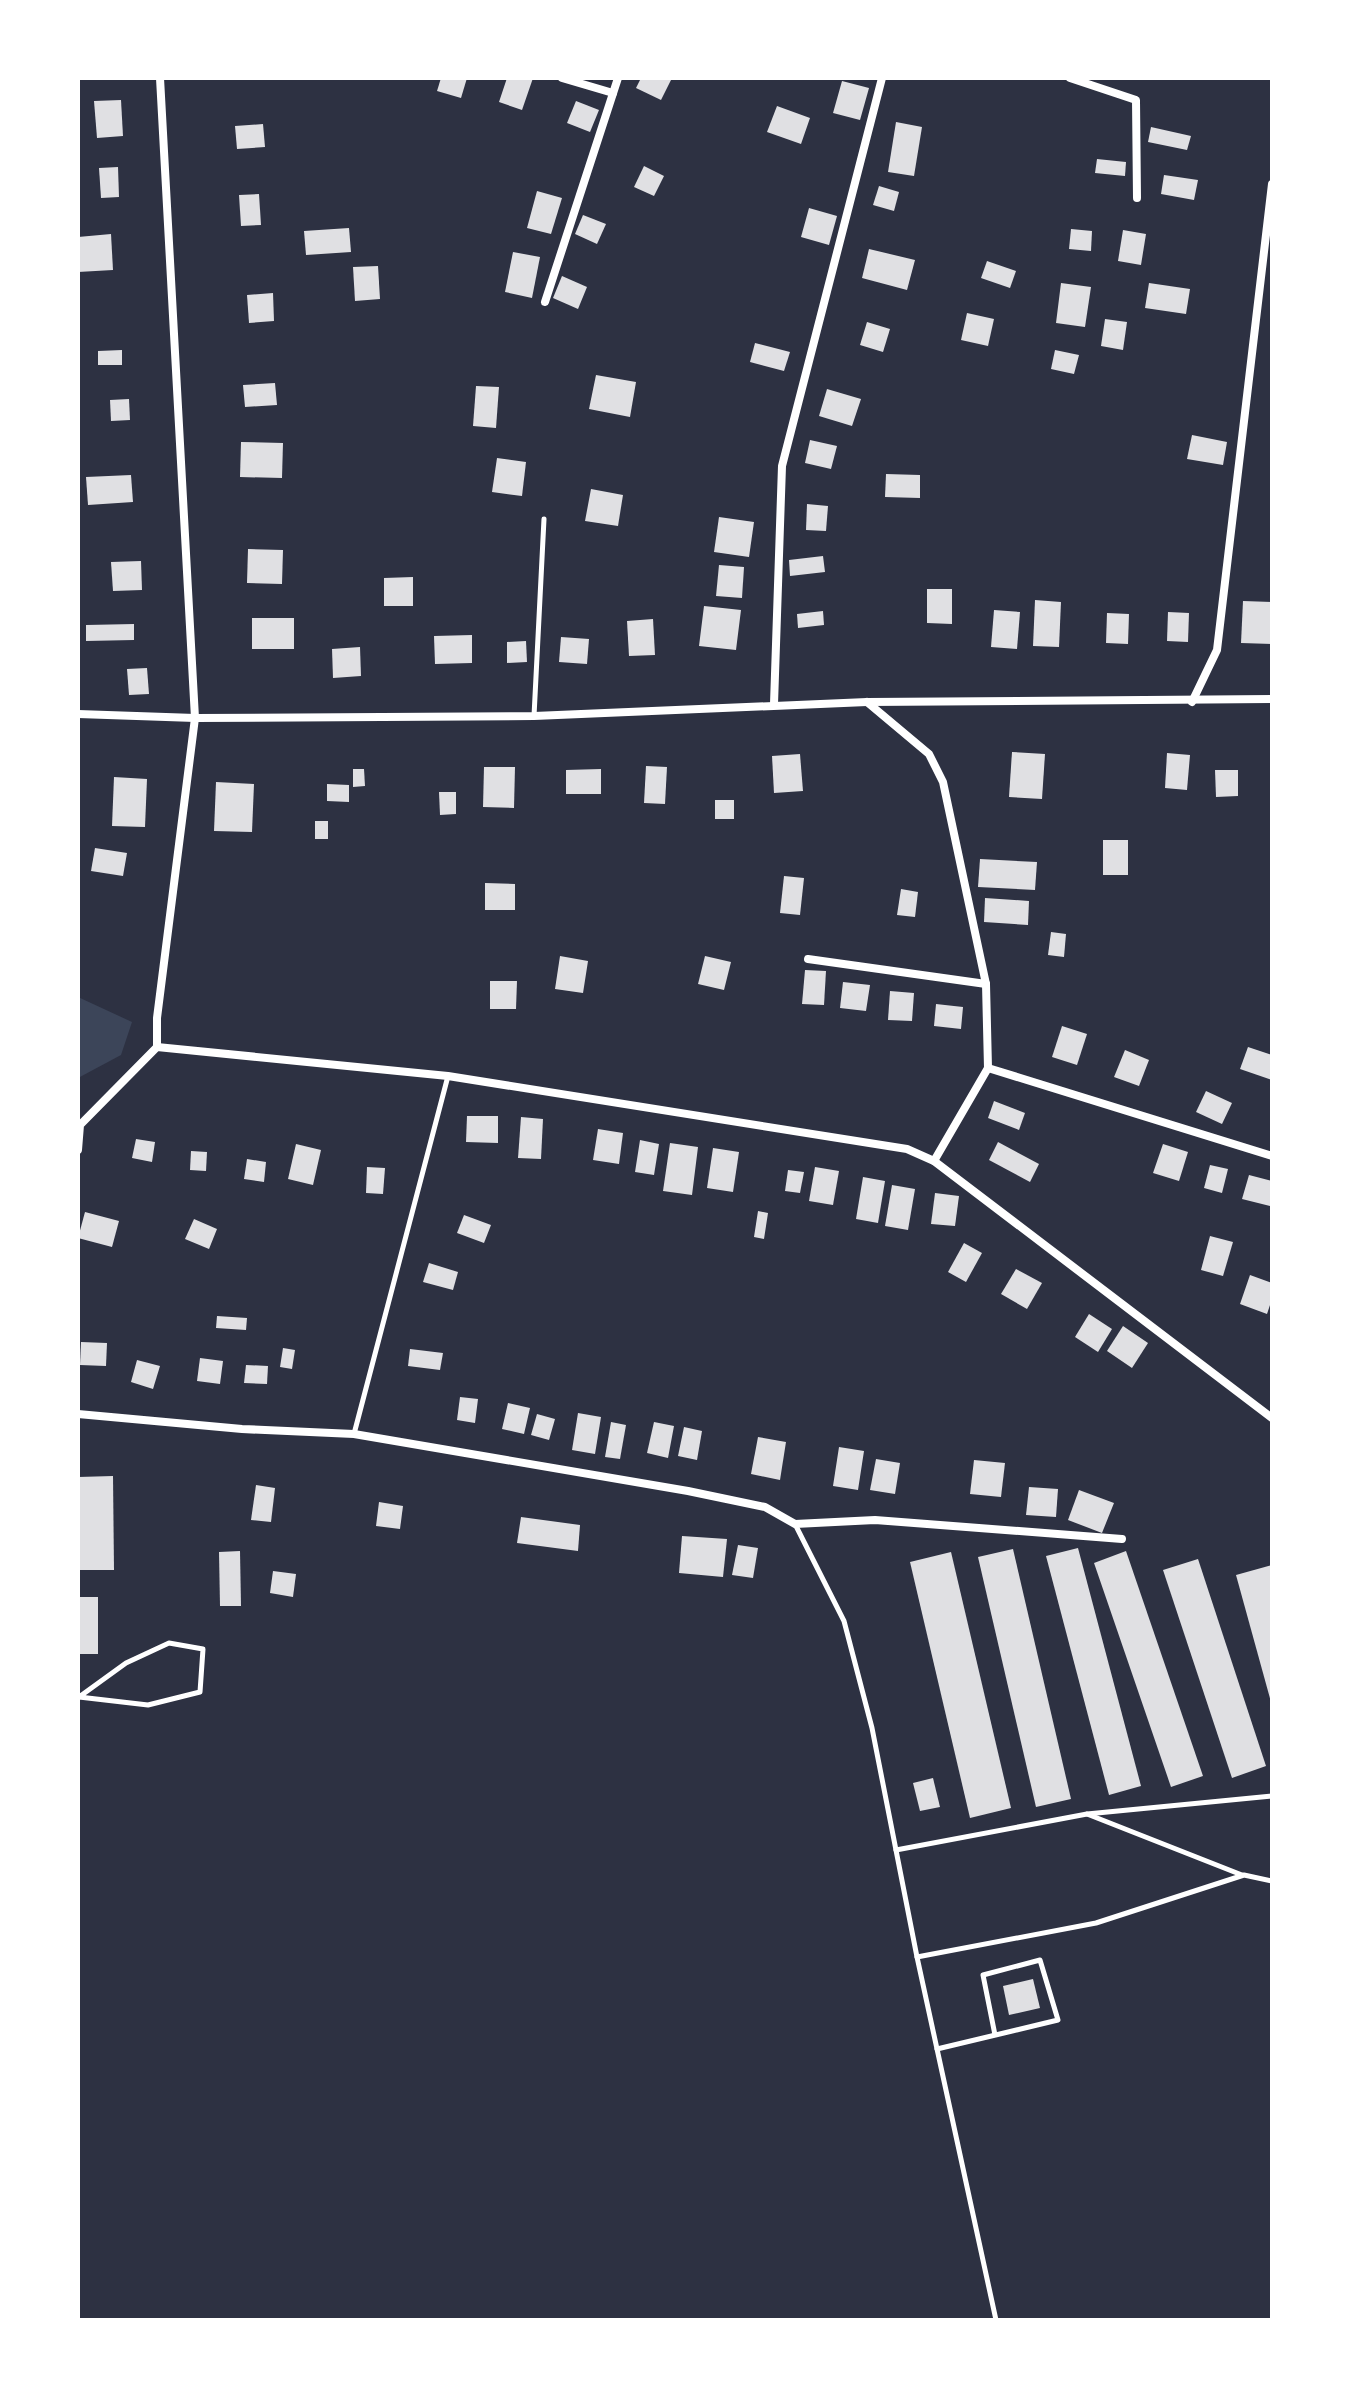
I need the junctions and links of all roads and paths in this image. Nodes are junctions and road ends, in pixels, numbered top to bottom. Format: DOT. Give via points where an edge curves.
graph roads {
  1 [pos="160,78"];
  2 [pos="562,78"];
  3 [pos="618,78"];
  4 [pos="882,78"];
  5 [pos="1070,78"];
  6 [pos="613,93"];
  7 [pos="1272,184"];
  8 [pos="1137,198"];
  9 [pos="545,302"];
  10 [pos="544,519"];
  11 [pos="1272,699"];
  12 [pos="867,702"];
  13 [pos="1192,702"];
  14 [pos="774,704"];
  15 [pos="78,714"];
  16 [pos="534,716"];
  17 [pos="195,718"];
  18 [pos="808,959"];
  19 [pos="986,984"];
  20 [pos="157,1047"];
  21 [pos="988,1068"];
  22 [pos="448,1076"];
  23 [pos="78,1150"];
  24 [pos="1272,1156"];
  25 [pos="934,1161"];
  26 [pos="78,1414"];
  27 [pos="1272,1418"];
  28 [pos="354,1434"];
  29 [pos="795,1524"];
  30 [pos="1122,1539"];
  31 [pos="78,1697"];
  32 [pos="1272,1796"];
  33 [pos="1087,1814"];
  34 [pos="896,1850"];
  35 [pos="1244,1875"];
  36 [pos="1272,1881"];
  37 [pos="917,1957"];
  38 [pos="995,2035"];
  39 [pos="937,2049"];
  40 [pos="996,2320"];
  1 -- 17 [label="street"];
  2 -- 6 [label="street"];
  3 -- 6 [label="street"];
  4 -- 14 [label="street" via="782,466"];
  5 -- 8 [label="street" via="1136,100"];
  6 -- 9 [label="street"];
  7 -- 13 [label="street" via="1217,650"];
  10 -- 16 [label="lane"];
  11 -- 13 [label="street"];
  12 -- 13 [label="street"];
  12 -- 14 [label="street"];
  12 -- 19 [label="street" via="929,754 943,782"];
  14 -- 16 [label="street"];
  15 -- 17 [label="street"];
  16 -- 17 [label="street"];
  17 -- 20 [label="street"];
  18 -- 19 [label="street"];
  19 -- 21 [label="street"];
  20 -- 22 [label="street"];
  20 -- 23 [label="street" via="80,1125"];
  21 -- 24 [label="street"];
  21 -- 25 [label="street"];
  22 -- 25 [label="street" via="907,1149"];
  22 -- 28 [label="lane"];
  25 -- 27 [label="street"];
  26 -- 28 [label="street"];
  28 -- 29 [label="street" via="688,1491 765,1507"];
  29 -- 30 [label="street" via="875,1520"];
  29 -- 34 [label="lane" via="844,1621"];
  31 -- 31 [label="lane" via="148,1705 200,1692 203,1649 169,1643 126,1663"];
  32 -- 33 [label="lane"];
  33 -- 34 [label="lane"];
  33 -- 35 [label="lane"];
  34 -- 37 [label="lane"];
  35 -- 36 [label="lane"];
  35 -- 37 [label="lane" via="1096,1923"];
  37 -- 39 [label="lane"];
  38 -- 38 [label="lane" via="1058,2020 1040,1960 983,1975"];
  38 -- 39 [label="lane"];
  39 -- 40 [label="lane"];
}
